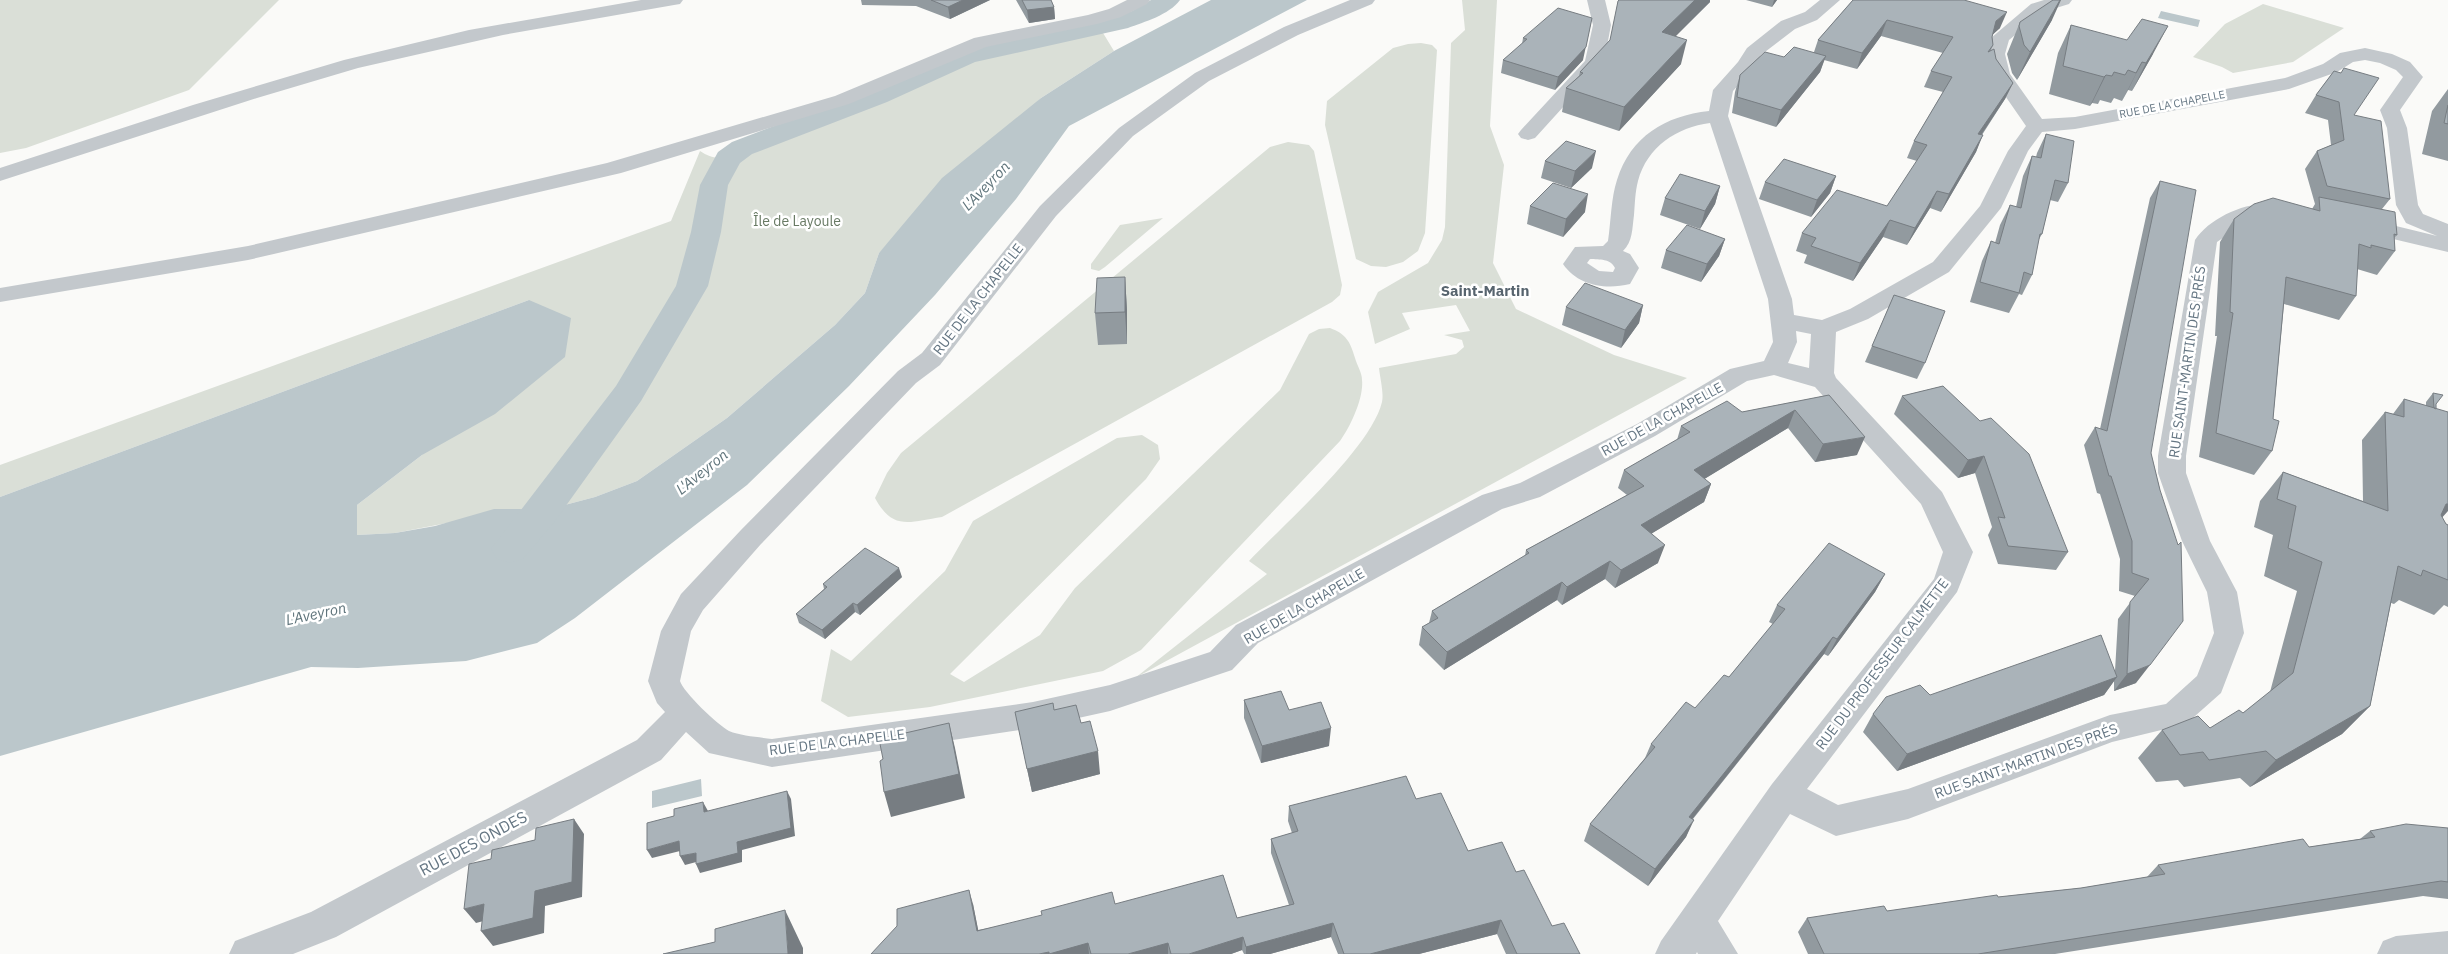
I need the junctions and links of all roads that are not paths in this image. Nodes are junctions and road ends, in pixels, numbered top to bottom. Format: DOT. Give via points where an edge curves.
graph roads {
  1 [pos="674,0"];
  2 [pos="1141,0"];
  3 [pos="1366,0"];
  4 [pos="1596,0"];
  5 [pos="1831,0"];
  6 [pos="2063,0"];
  7 [pos="1718,116"];
  8 [pos="2036,126"];
  9 [pos="1528,134"];
  10 [pos="0,174"];
  11 [pos="2297,211"];
  12 [pos="2334,218"];
  13 [pos="2448,232"];
  14 [pos="2448,245"];
  15 [pos="1609,253"];
  16 [pos="0,295"];
  17 [pos="1783,321"];
  18 [pos="1824,328"];
  19 [pos="1774,367"];
  20 [pos="1824,381"];
  21 [pos="685,712"];
  22 [pos="1784,794"];
  23 [pos="1698,922"];
  24 [pos="2448,949"];
  25 [pos="248,954"];
  26 [pos="1674,954"];
  27 [pos="1719,954"];
  28 [pos="2396,954"];
  1 -- 10 [label="street" via="402,51 289,82"];
  2 -- 16 [label="street" via="1091,20 981,42 842,100 613,168 248,253"];
  3 -- 21 [label="street, RUE DE LA CHAPELLE" via="1291,31 1202,77 1126,132 1048,211 931,359 907,377 692,602 676,631 664,681 668,694"];
  4 -- 9 [label="street" via="1602,25 1594,62"];
  5 -- 7 [label="street" via="1811,16 1788,25 1754,52 1723,90"];
  6 -- 8 [label="street" via="2037,8 2000,38 1996,54 2000,74"];
  7 -- 15 [label="street" via="1690,119 1667,128 1638,154 1627,181 1619,242"];
  7 -- 17 [label="street" via="1778,290"];
  8 -- 13 [label="street, RUE DE LA CHAPELLE" via="2075,123 2289,83 2330,68 2347,56 2365,54 2386,58 2403,66 2413,77 2390,110 2397,128 2407,205 2414,218"];
  8 -- 18 [label="street" via="2018,150 1990,208 1941,267 1858,314"];
  11 -- 22 [label="street, RUE SAINT-MARTIN DES PRÉS" via="2268,210 2240,216 2220,227 2206,240 2172,473 2196,541 2222,592 2225,608 2229,633 2210,684 2175,715 2110,730 1908,804 1836,821"];
  12 -- 14 [label="street"];
  17 -- 18 [label="street"];
  17 -- 19 [label="street" via="1784,342"];
  18 -- 20 [label="street" via="1821,373"];
  19 -- 20 [label="street, RUE DE LA CHAPELLE"];
  19 -- 21 [label="street, RUE DE LA CHAPELLE" via="1739,375 1646,430 1530,490 1492,502 1247,634 1220,660 1110,698 1032,715 772,753 721,743"];
  20 -- 22 [label="street, RUE DU PROFESSEUR CALMETTE" via="1932,499 1958,552 1947,584"];
  21 -- 25 [label="street, RUE DES ONDES" via="649,750 324,925"];
  22 -- 23 [label="street, RUE DU PROFESSEUR CALMETTE"];
  23 -- 26 [label="street"];
  23 -- 27 [label="street"];
  24 -- 28 [label="street"];
}
